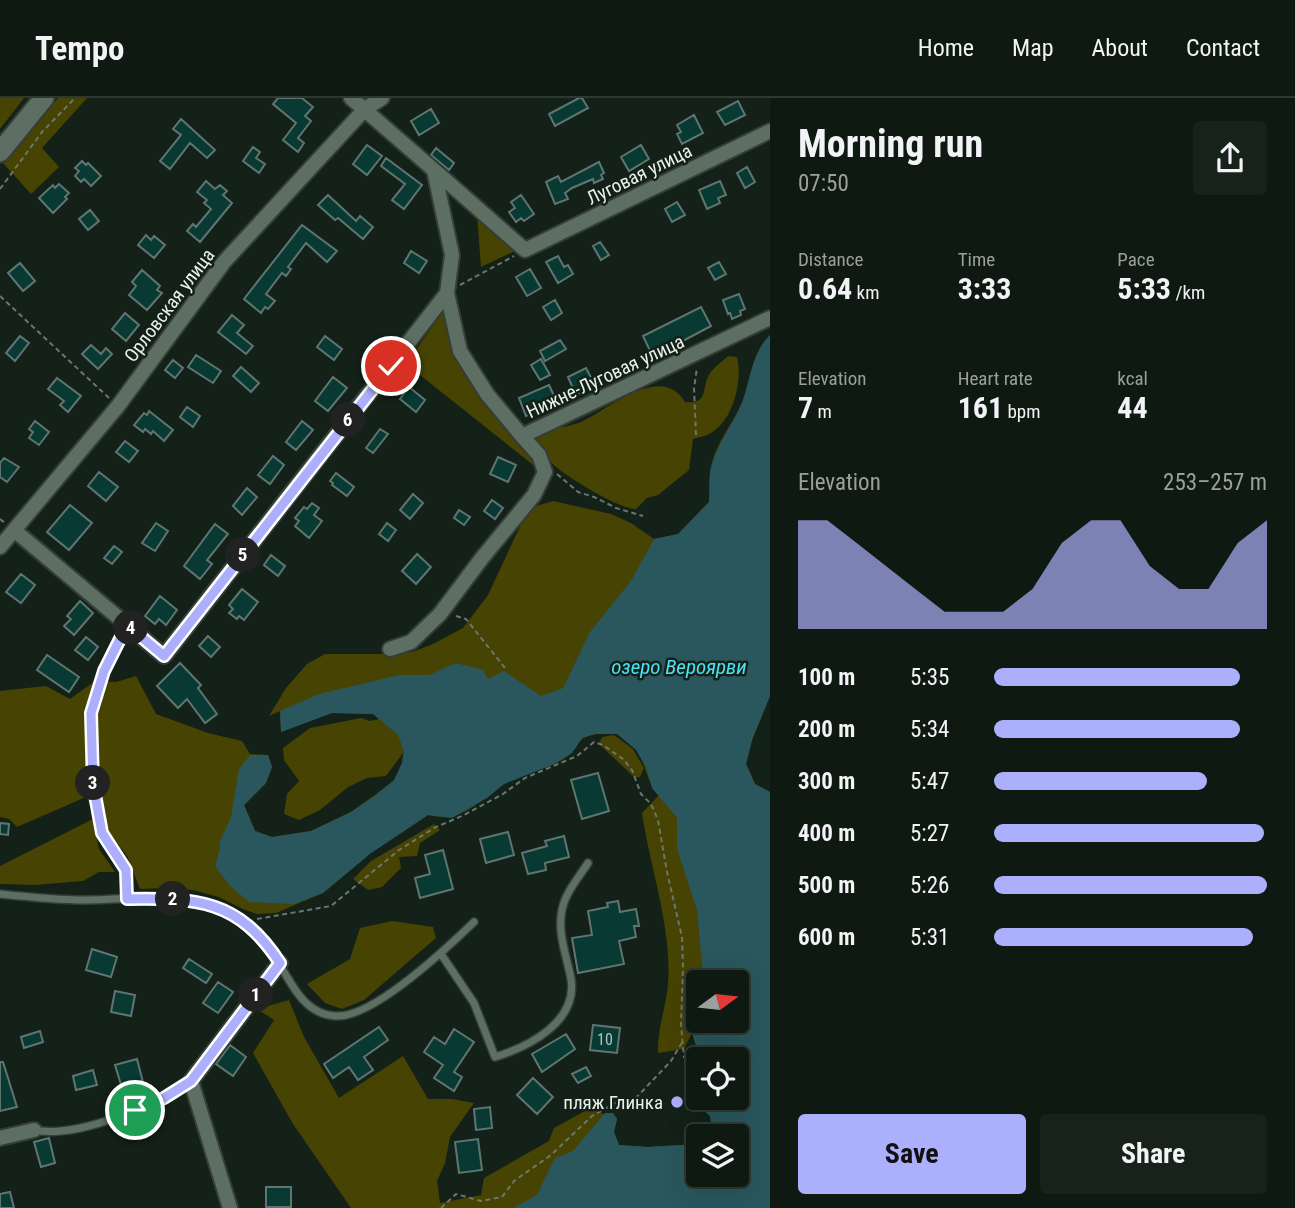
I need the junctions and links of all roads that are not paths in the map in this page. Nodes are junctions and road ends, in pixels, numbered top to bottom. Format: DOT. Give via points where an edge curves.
graph roads {
  1 [pos="44,98"];
  2 [pos="351,98"];
  3 [pos="382,98"];
  4 [pos="365,109"];
  5 [pos="770,131"];
  6 [pos="0,152"];
  7 [pos="434,170"];
  8 [pos="447,293"];
  9 [pos="770,318"];
  10 [pos="522,436"];
  11 [pos="15,530"];
  12 [pos="0,547"];
  13 [pos="390,649"];
  14 [pos="588,863"];
  15 [pos="0,894"];
  16 [pos="474,922"];
  17 [pos="441,954"];
  18 [pos="280,963"];
  19 [pos="191,1081"];
  20 [pos="34,1130"];
  21 [pos="0,1138"];
  22 [pos="230,1208"];
  1 -- 6 [label="main road"];
  2 -- 4 [label="street"];
  3 -- 4 [label="street, Орловская улица"];
  4 -- 7 [label="street"];
  4 -- 11 [label="street, Орловская улица" via="224,262 118,405"];
  5 -- 7 [label="street, Луговая улица" via="525,250"];
  7 -- 8 [label="street" via="452,255"];
  8 -- 10 [label="street" via="460,351 487,394"];
  8 -- 11 [label="street" via="164,656"];
  9 -- 10 [label="street, Нижне-Луговая улица"];
  10 -- 13 [label="street, Нижне-Луговая улица" via="539,455 545,472 534,495 440,614 411,642"];
  11 -- 12 [label="street, Орловская улица"];
  14 -- 17 [label="lane" via="562,909 570,999 553,1026 539,1037 495,1058 483,1020"];
  15 -- 18 [label="lane" via="188,900 216,905 258,934"];
  16 -- 17 [label="lane"];
  17 -- 18 [label="lane" via="372,1005 336,1017 307,1004"];
  18 -- 19 [label="street"];
  19 -- 20 [label="lane" via="164,1098 85,1127"];
  19 -- 22 [label="street"];
  20 -- 21 [label="street"];
}
